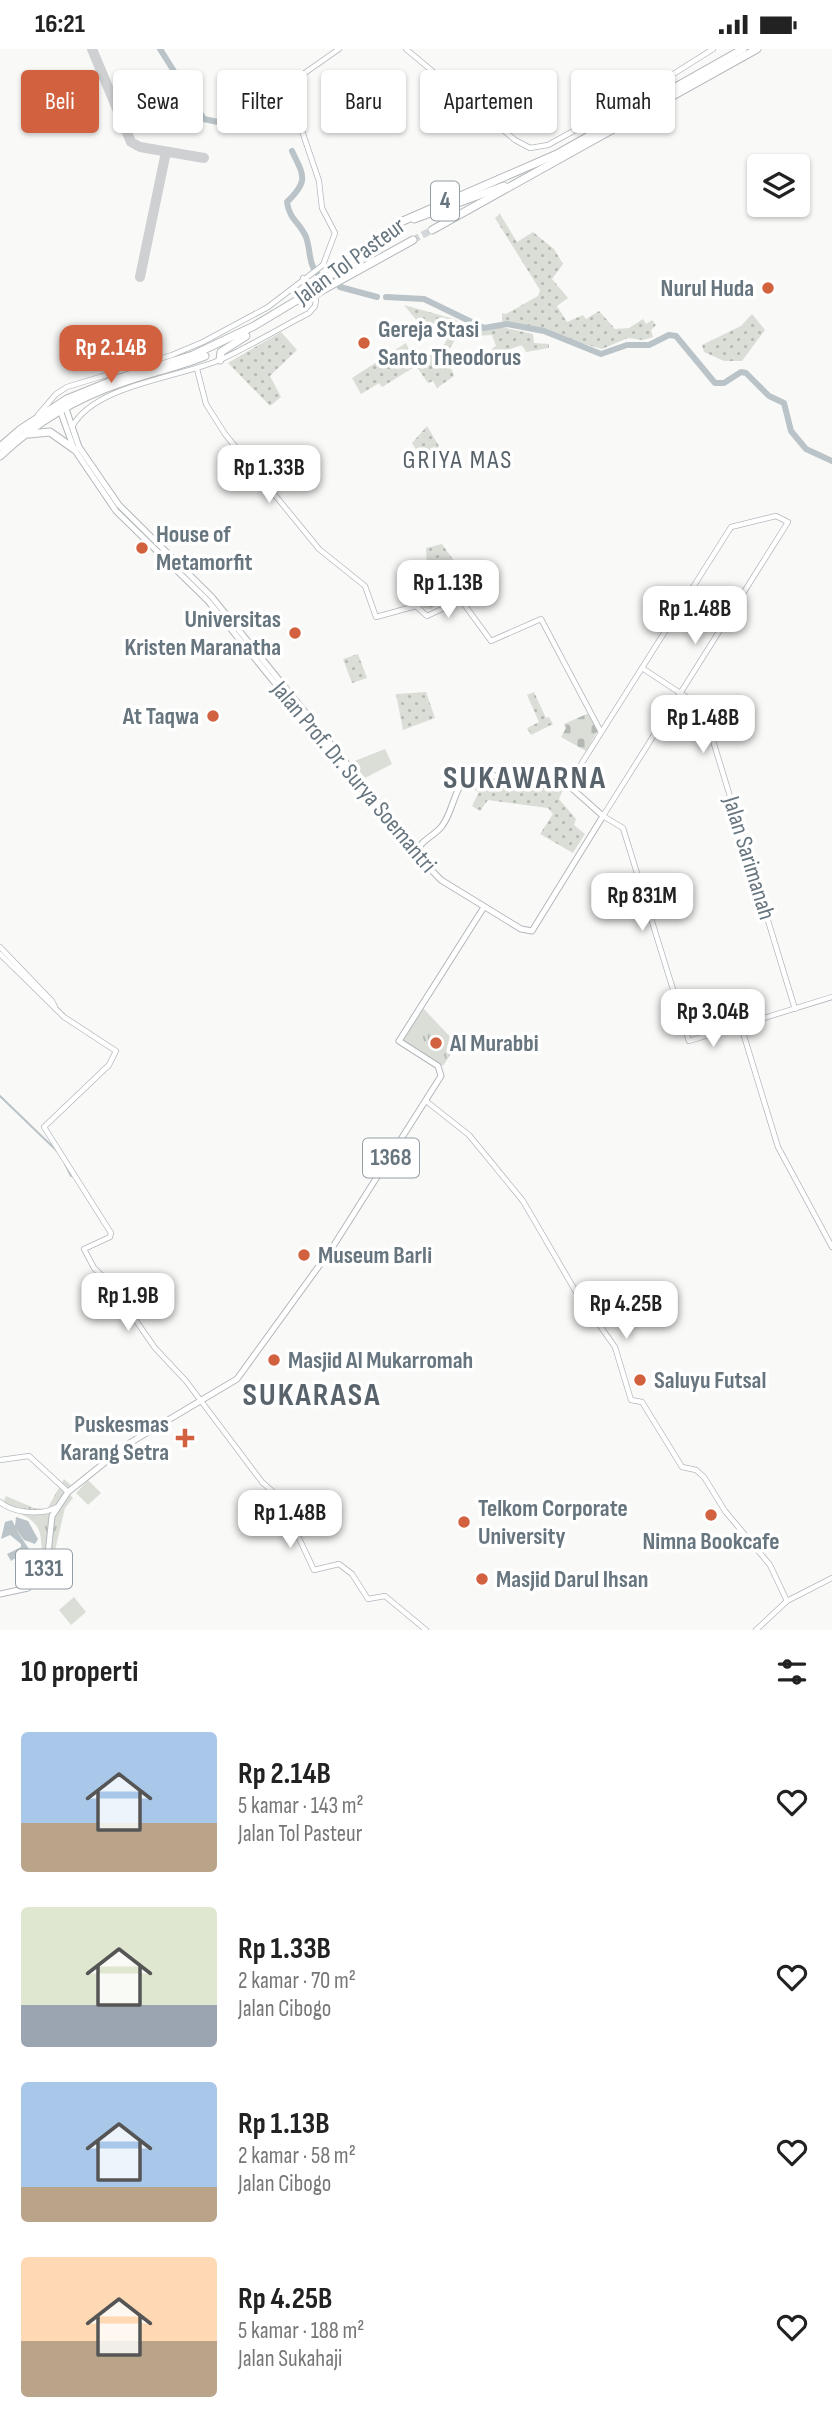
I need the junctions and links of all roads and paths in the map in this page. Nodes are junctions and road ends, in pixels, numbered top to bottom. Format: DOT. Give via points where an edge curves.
graph roads {
  1 [pos="339,49"];
  2 [pos="406,49"];
  3 [pos="713,49"];
  4 [pos="743,49"];
  5 [pos="757,49"];
  6 [pos="529,176"];
  7 [pos="432,230"];
  8 [pos="413,240"];
  9 [pos="312,299"];
  10 [pos="246,336"];
  11 [pos="220,360"];
  12 [pos="152,364"];
  13 [pos="197,369"];
  14 [pos="67,387"];
  15 [pos="63,408"];
  16 [pos="80,414"];
  17 [pos="35,419"];
  18 [pos="72,431"];
  19 [pos="22,436"];
  20 [pos="3,440"];
  21 [pos="0,447"];
  22 [pos="74,449"];
  23 [pos="0,456"];
  24 [pos="692,589"];
  25 [pos="730,613"];
  26 [pos="642,668"];
  27 [pos="681,693"];
  28 [pos="601,732"];
  29 [pos="568,785"];
  30 [pos="603,816"];
  31 [pos="419,847"];
  32 [pos="417,854"];
  33 [pos="484,907"];
  34 [pos="0,947"];
  35 [pos="0,954"];
  36 [pos="832,997"];
  37 [pos="54,1008"];
  38 [pos="795,1009"];
  39 [pos="741,1026"];
  40 [pos="426,1101"];
  41 [pos="832,1247"];
  42 [pos="199,1402"];
  43 [pos="0,1460"];
  44 [pos="68,1492"];
  45 [pos="0,1502"];
  46 [pos="50,1513"];
  47 [pos="832,1578"];
  48 [pos="0,1594"];
  49 [pos="787,1601"];
  50 [pos="426,1630"];
  51 [pos="756,1630"];
  1 -- 12 [label="street" via="299,77 294,86 322,208 335,233 327,260 310,273 306,283 203,342"];
  2 -- 3 [label="street" via="530,148 548,145"];
  4 -- 12 [label="highway, Jalan Tol Pasteur / 4" via="557,154 396,224 294,302 215,347"];
  5 -- 6 [label="highway, Jalan Tol Pasteur / 4"];
  6 -- 7 [label="highway, Jalan Tol Pasteur / 4"];
  6 -- 9 [label="highway" via="406,223"];
  8 -- 9 [label="highway, Jalan Tol Pasteur / 4"];
  9 -- 10 [label="highway, Jalan Tol Pasteur / 4"];
  9 -- 11 [label="street" via="314,308"];
  10 -- 11 [label="highway" via="221,352"];
  10 -- 15 [label="highway, Jalan Tol Pasteur / 4"];
  11 -- 13 [label="street"];
  12 -- 14 [label="street"];
  12 -- 15 [label="highway, Jalan Tol Pasteur / 4"];
  13 -- 16 [label="street" via="110,395"];
  13 -- 28 [label="street" via="205,404 225,434 319,549 365,586 376,617 414,607 428,617 461,600 491,641 541,619"];
  14 -- 15 [label="street"];
  14 -- 17 [label="street"];
  15 -- 16 [label="street"];
  15 -- 17 [label="highway"];
  15 -- 18 [label="main road, Jalan Prof. Dr. Surya Soemantri"];
  15 -- 19 [label="highway"];
  15 -- 22 [label="main road, Jalan Prof. Dr. Surya Soemantri"];
  16 -- 18 [label="street"];
  17 -- 20 [label="highway"];
  18 -- 31 [label="main road, Jalan Prof. Dr. Surya Soemantri" via="128,517 212,597 411,843"];
  19 -- 22 [label="highway" via="50,432"];
  19 -- 23 [label="highway"];
  20 -- 21 [label="highway"];
  22 -- 32 [label="main road, Jalan Prof. Dr. Surya Soemantri" via="125,521 208,601"];
  24 -- 25 [label="street"];
  24 -- 25 [label="street" via="731,527 776,516 788,522"];
  24 -- 26 [label="street"];
  25 -- 27 [label="street"];
  26 -- 27 [label="street"];
  26 -- 28 [label="street"];
  27 -- 30 [label="street"];
  27 -- 38 [label="street, Jalan Sarimanah" via="703,708"];
  28 -- 29 [label="street"];
  29 -- 30 [label="main road"];
  29 -- 31 [label="main road" via="473,773 459,785 442,827"];
  30 -- 33 [label="main road, Jalan Prof. Dr. Surya Soemantri" via="532,931"];
  30 -- 39 [label="street" via="623,828 688,1041"];
  31 -- 32 [label="main road"];
  32 -- 33 [label="main road, Jalan Prof. Dr. Surya Soemantri" via="441,880"];
  33 -- 40 [label="main road, 1368" via="399,1041 441,1068"];
  34 -- 37 [label="street"];
  35 -- 37 [label="street"];
  36 -- 38 [label="street"];
  37 -- 42 [label="street" via="117,1051 109,1065 44,1130 111,1233 84,1249 93,1268 105,1277"];
  38 -- 39 [label="street"];
  39 -- 41 [label="street" via="778,1146"];
  40 -- 42 [label="main road, 1368" via="332,1248 249,1364 229,1385"];
  40 -- 49 [label="street" via="469,1135 523,1201 576,1292 615,1346 631,1400 642,1401 682,1467 704,1477 725,1511 770,1565"];
  42 -- 44 [label="main road, 1331" via="107,1459"];
  42 -- 50 [label="street" via="280,1498 314,1570 339,1564 352,1574 368,1599 385,1597"];
  43 -- 44 [label="street" via="29,1456"];
  44 -- 46 [label="main road, 1331"];
  45 -- 46 [label="street" via="21,1511"];
  46 -- 48 [label="main road, 1331" via="48,1554 39,1578 28,1588"];
  47 -- 49 [label="street"];
  49 -- 51 [label="street"];
}
